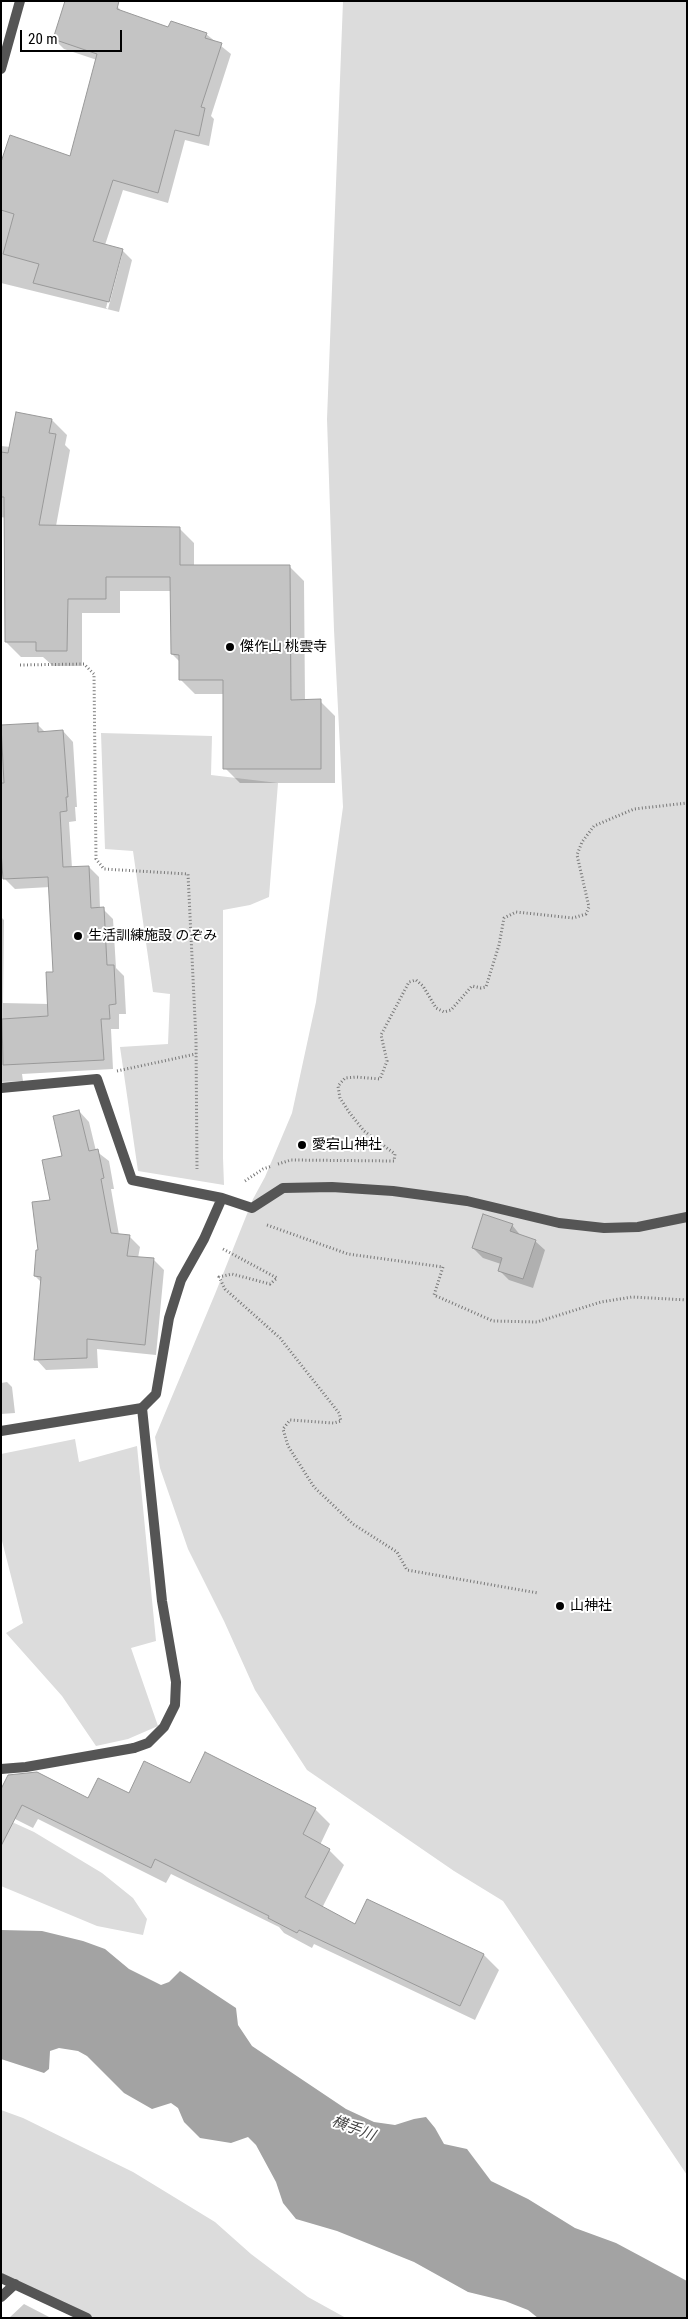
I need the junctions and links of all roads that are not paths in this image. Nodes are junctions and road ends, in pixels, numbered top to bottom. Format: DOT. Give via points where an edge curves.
graph roads {
  1 [pos="20,1"];
  2 [pos="1,69"];
  3 [pos="1,1088"];
  4 [pos="222,1198"];
  5 [pos="687,1217"];
  6 [pos="142,1408"];
  7 [pos="1,1431"];
  8 [pos="1,1769"];
  9 [pos="1,2278"];
  10 [pos="15,2284"];
  11 [pos="1,2297"];
  12 [pos="87,2318"];
  1 -- 2 [label="street"];
  3 -- 4 [label="street" via="97,1079 132,1180"];
  4 -- 5 [label="street" via="252,1208 283,1188 332,1187 393,1190 468,1201 559,1223 604,1228 638,1227"];
  4 -- 6 [label="street" via="181,1280 171,1311 156,1394"];
  6 -- 7 [label="street"];
  6 -- 8 [label="street" via="162,1601 176,1690 175,1705 164,1727 148,1743"];
  9 -- 10 [label="street"];
  10 -- 11 [label="street"];
  10 -- 12 [label="street"];
}
